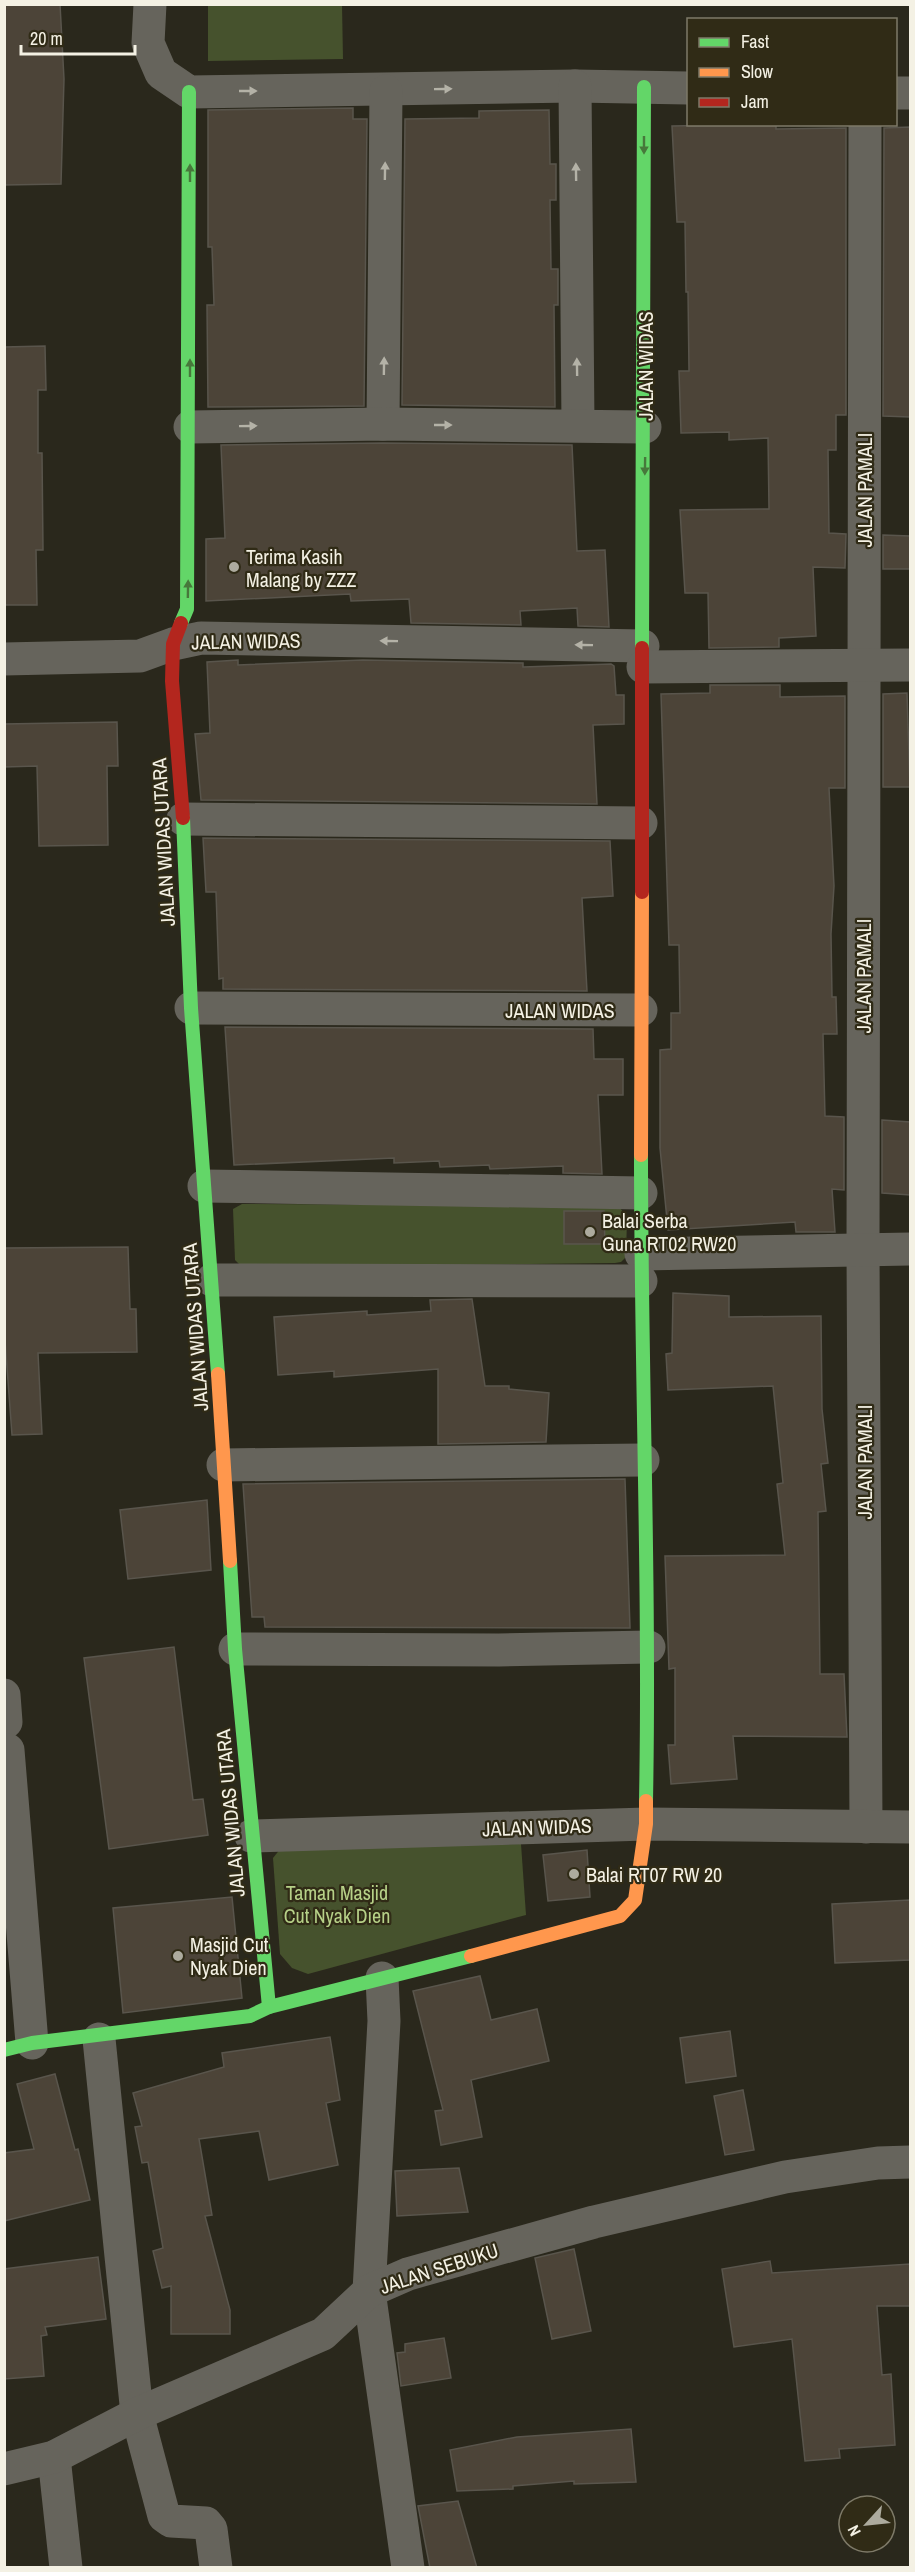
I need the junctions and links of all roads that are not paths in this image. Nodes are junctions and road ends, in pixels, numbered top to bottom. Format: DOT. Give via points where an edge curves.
graph roads {
  1 [pos="150,4"];
  2 [pos="575,86"];
  3 [pos="644,87"];
  4 [pos="687,88"];
  5 [pos="386,91"];
  6 [pos="189,92"];
  7 [pos="865,126"];
  8 [pos="383,424"];
  9 [pos="578,425"];
  10 [pos="190,427"];
  11 [pos="645,427"];
  12 [pos="173,644"];
  13 [pos="643,656"];
  14 [pos="4,659"];
  15 [pos="910,665"];
  16 [pos="864,666"];
  17 [pos="183,819"];
  18 [pos="641,824"];
  19 [pos="190,1008"];
  20 [pos="641,1010"];
  21 [pos="204,1186"];
  22 [pos="641,1193"];
  23 [pos="863,1249"];
  24 [pos="910,1249"];
  25 [pos="641,1267"];
  26 [pos="212,1280"];
  27 [pos="643,1460"];
  28 [pos="223,1465"];
  29 [pos="649,1647"];
  30 [pos="235,1649"];
  31 [pos="6,1722"];
  32 [pos="646,1824"];
  33 [pos="866,1827"];
  34 [pos="910,1827"];
  35 [pos="251,1836"];
  36 [pos="382,1978"];
  37 [pos="269,2007"];
  38 [pos="99,2039"];
  39 [pos="18,2046"];
  40 [pos="910,2162"];
  41 [pos="369,2291"];
  42 [pos="137,2414"];
  43 [pos="54,2457"];
  44 [pos="4,2469"];
  45 [pos="66,2568"];
  46 [pos="216,2568"];
  47 [pos="408,2568"];
  1 -- 6 [label="street" via="148,43 161,73"];
  2 -- 3 [label="street"];
  5 -- 2 [label="street, one-way"];
  9 -- 2 [label="street, one-way"];
  3 -- 4 [label="street"];
  3 -- 11 [label="street, JALAN WIDAS, one-way"];
  6 -- 5 [label="street, one-way"];
  8 -- 5 [label="street, one-way"];
  10 -- 6 [label="street, one-way"];
  7 -- 16 [label="street, JALAN PAMALI"];
  8 -- 9 [label="street, one-way"];
  10 -- 8 [label="street, one-way"];
  9 -- 11 [label="street"];
  12 -- 10 [label="street, one-way" via="187,609"];
  11 -- 13 [label="street, JALAN WIDAS, one-way"];
  13 -- 12 [label="street, JALAN WIDAS, one-way" via="201,638"];
  12 -- 14 [label="street, JALAN WIDAS" via="140,656"];
  12 -- 17 [label="street, JALAN WIDAS UTARA" via="172,681"];
  13 -- 16 [label="street"];
  13 -- 18 [label="street, JALAN WIDAS"];
  15 -- 16 [label="street"];
  16 -- 23 [label="street, JALAN PAMALI"];
  17 -- 18 [label="street"];
  17 -- 19 [label="street, JALAN WIDAS UTARA"];
  18 -- 20 [label="street, JALAN WIDAS"];
  19 -- 20 [label="street, JALAN WIDAS"];
  19 -- 21 [label="street, JALAN WIDAS UTARA"];
  20 -- 22 [label="street, JALAN WIDAS"];
  21 -- 22 [label="street"];
  21 -- 26 [label="street, JALAN WIDAS UTARA"];
  22 -- 25 [label="street, JALAN WIDAS"];
  23 -- 24 [label="street"];
  23 -- 25 [label="street"];
  23 -- 33 [label="street, JALAN PAMALI"];
  25 -- 26 [label="street"];
  25 -- 27 [label="street, JALAN WIDAS"];
  26 -- 28 [label="street, JALAN WIDAS UTARA"];
  27 -- 28 [label="street"];
  27 -- 29 [label="street, JALAN WIDAS"];
  28 -- 30 [label="street, JALAN WIDAS UTARA"];
  29 -- 30 [label="street"];
  29 -- 32 [label="street, JALAN WIDAS"];
  30 -- 35 [label="street, JALAN WIDAS UTARA"];
  31 -- 39 [label="street"];
  32 -- 33 [label="street"];
  32 -- 35 [label="street, JALAN WIDAS"];
  32 -- 36 [label="street" via="635,1900 620,1916"];
  33 -- 34 [label="street"];
  35 -- 37 [label="street, JALAN WIDAS UTARA"];
  36 -- 37 [label="street"];
  36 -- 41 [label="street" via="384,2021"];
  37 -- 39 [label="street" via="250,2016"];
  38 -- 42 [label="street"];
  40 -- 41 [label="street, JALAN SEBUKU" via="785,2177 594,2222 408,2274"];
  41 -- 42 [label="street, JALAN SEBUKU" via="323,2334"];
  41 -- 47 [label="street"];
  42 -- 43 [label="street, JALAN SEBUKU"];
  42 -- 46 [label="street" via="164,2516 171,2521 206,2523 211,2529"];
  43 -- 44 [label="street, JALAN SEBUKU"];
  43 -- 45 [label="street"];
}
